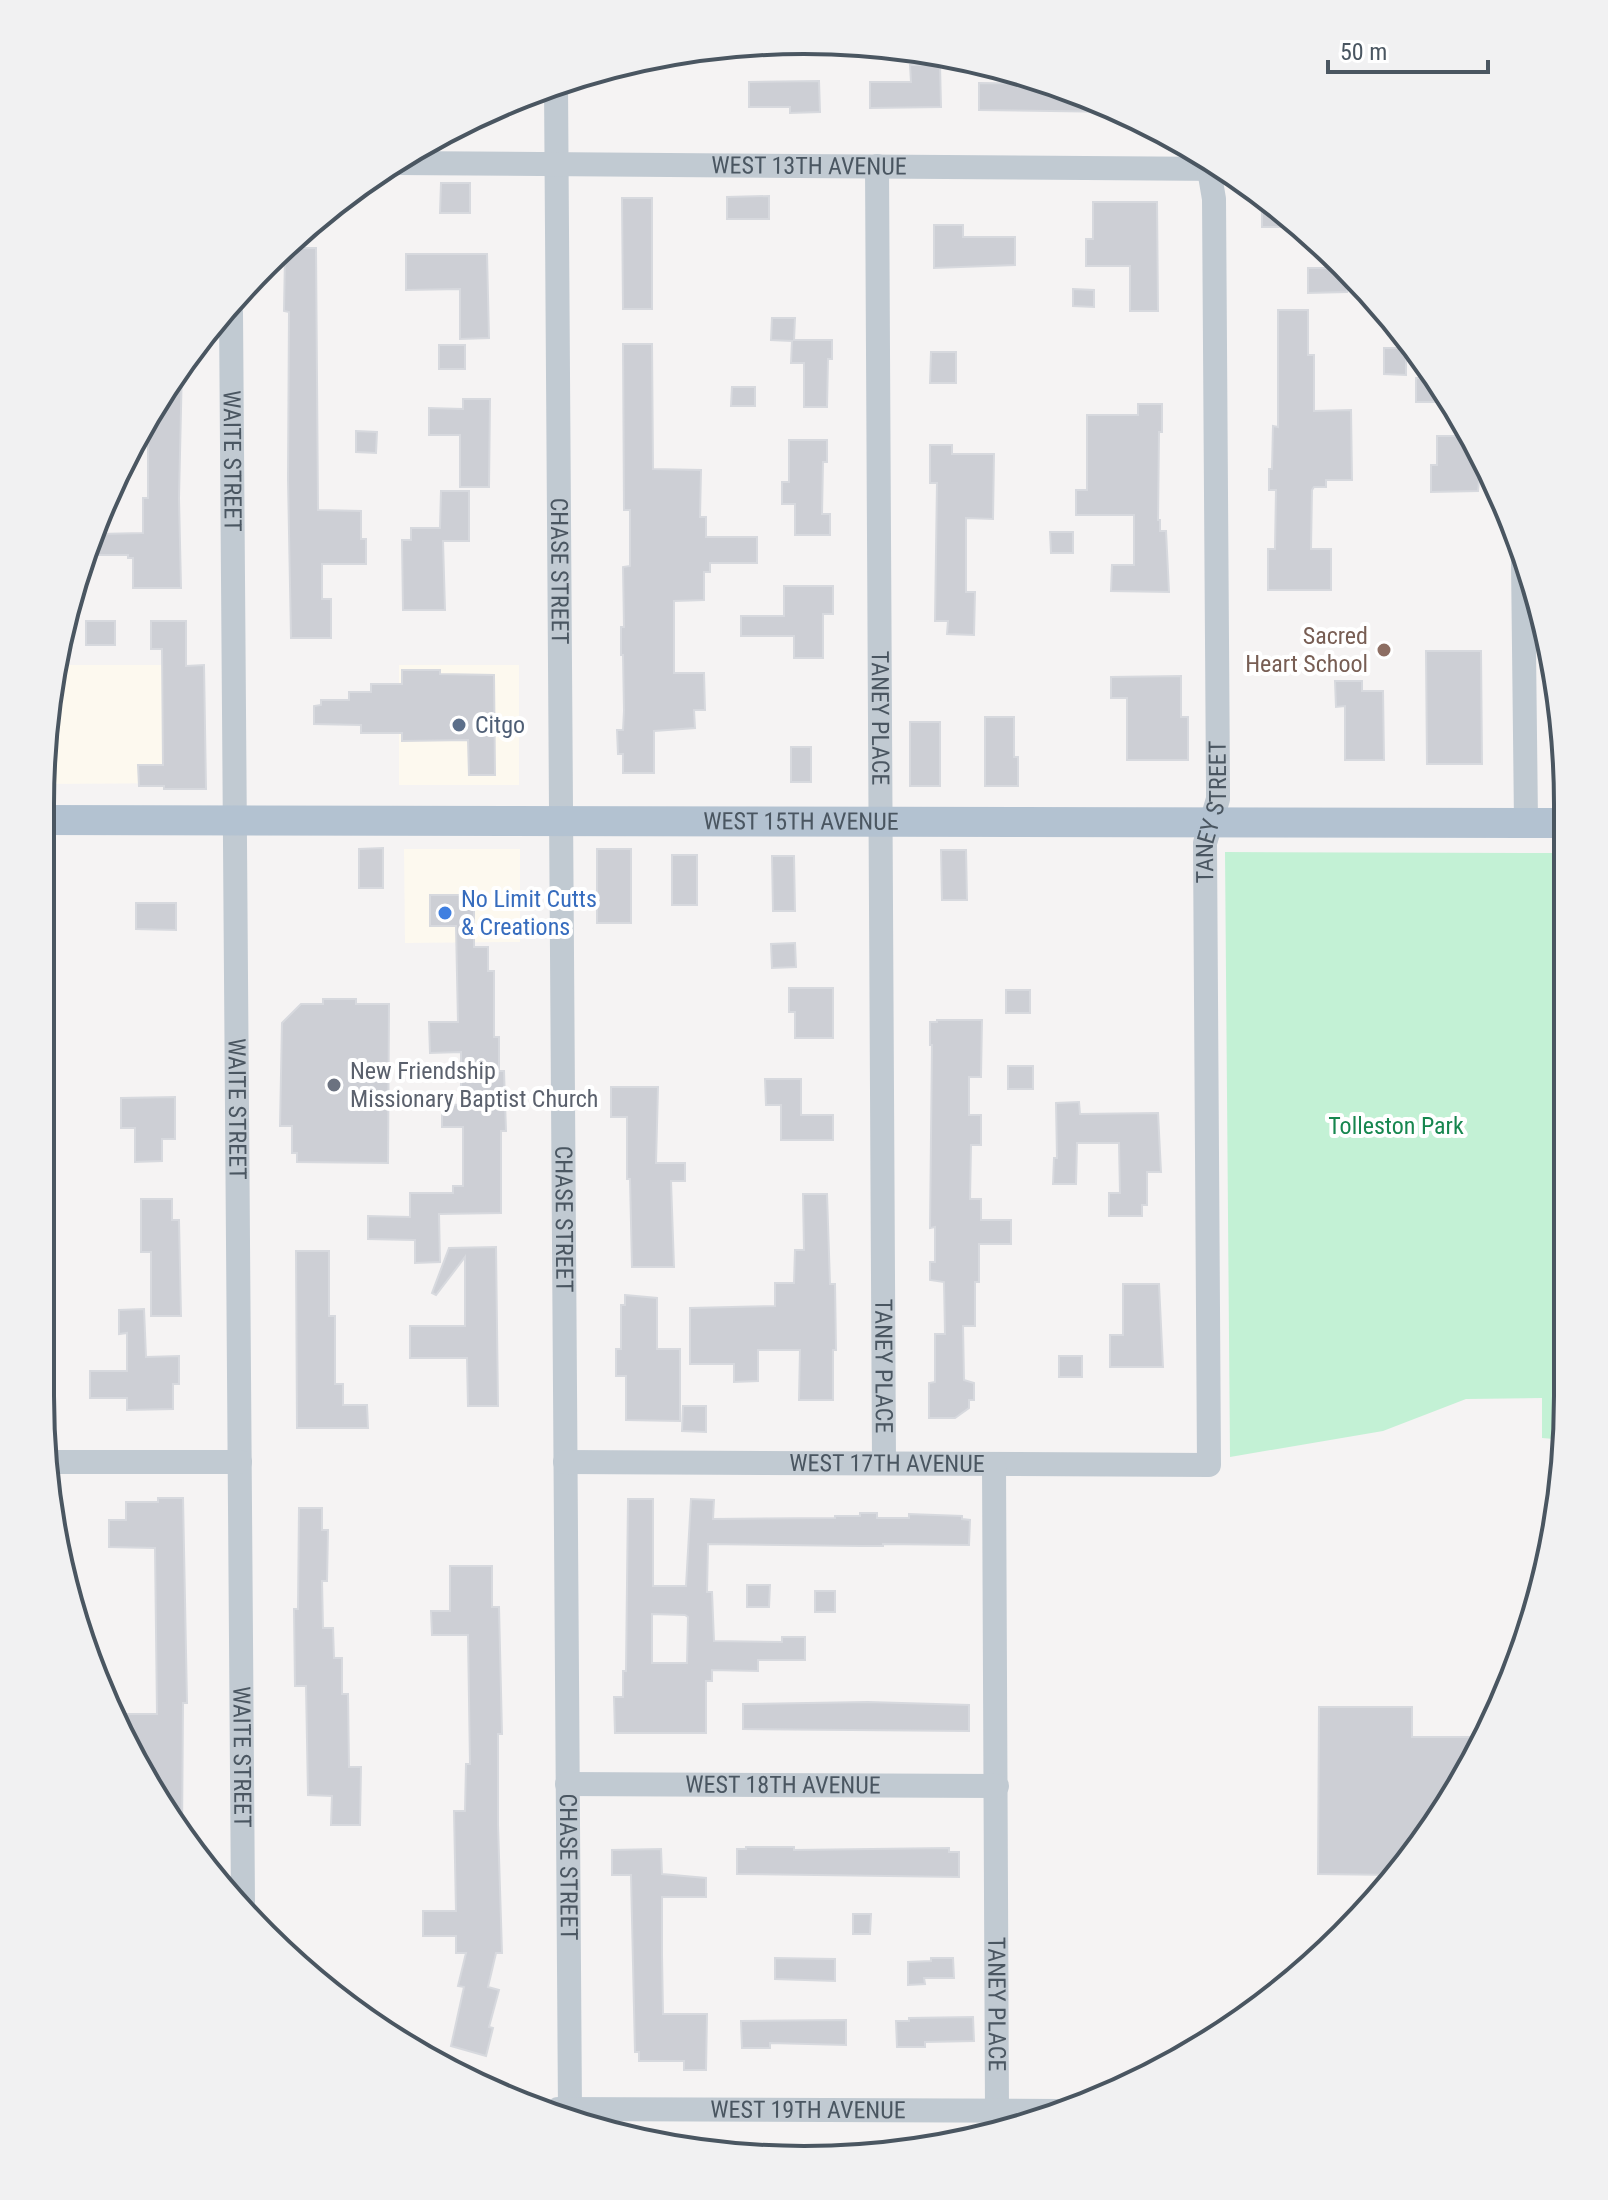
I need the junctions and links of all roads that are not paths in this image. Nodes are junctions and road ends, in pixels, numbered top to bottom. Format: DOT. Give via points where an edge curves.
graph roads {
  1 [pos="556,97"];
  2 [pos="414,163"];
  3 [pos="556,163"];
  4 [pos="1197,165"];
  5 [pos="877,166"];
  6 [pos="1213,175"];
  7 [pos="231,320"];
  8 [pos="1523,595"];
  9 [pos="54,820"];
  10 [pos="234,821"];
  11 [pos="561,821"];
  12 [pos="881,822"];
  13 [pos="1212,822"];
  14 [pos="1526,822"];
  15 [pos="1554,823"];
  16 [pos="57,1462"];
  17 [pos="240,1462"];
  18 [pos="565,1462"];
  19 [pos="884,1462"];
  20 [pos="994,1464"];
  21 [pos="1209,1465"];
  22 [pos="567,1784"];
  23 [pos="997,1786"];
  24 [pos="243,1894"];
  25 [pos="566,2107"];
  26 [pos="577,2110"];
  27 [pos="997,2111"];
  28 [pos="1028,2111"];
  1 -- 3 [label="street, CHASE STREET"];
  2 -- 3 [label="street, WEST 13TH AVENUE"];
  3 -- 5 [label="street, WEST 13TH AVENUE"];
  3 -- 11 [label="street, CHASE STREET"];
  4 -- 5 [label="street, WEST 13TH AVENUE"];
  5 -- 12 [label="street, TANEY PLACE"];
  6 -- 13 [label="street, TANEY STREET" via="1218,799"];
  7 -- 10 [label="street, WAITE STREET"];
  8 -- 14 [label="street"];
  9 -- 10 [label="main road, WEST 15TH AVENUE"];
  10 -- 11 [label="main road, WEST 15TH AVENUE"];
  10 -- 17 [label="street, WAITE STREET"];
  11 -- 12 [label="main road, WEST 15TH AVENUE"];
  11 -- 18 [label="street, CHASE STREET"];
  12 -- 13 [label="main road, WEST 15TH AVENUE"];
  12 -- 19 [label="street, TANEY PLACE"];
  13 -- 14 [label="main road, WEST 15TH AVENUE"];
  13 -- 21 [label="street, TANEY STREET" via="1205,843"];
  14 -- 15 [label="main road, WEST 15TH AVENUE"];
  16 -- 17 [label="street"];
  17 -- 24 [label="street, WAITE STREET"];
  18 -- 19 [label="street, WEST 17TH AVENUE"];
  18 -- 22 [label="street, CHASE STREET"];
  19 -- 20 [label="street, WEST 17TH AVENUE"];
  20 -- 21 [label="street, WEST 17TH AVENUE"];
  20 -- 23 [label="street, TANEY PLACE"];
  22 -- 23 [label="street, WEST 18TH AVENUE"];
  22 -- 25 [label="street, CHASE STREET"];
  23 -- 27 [label="street, TANEY PLACE"];
  26 -- 27 [label="street, WEST 19TH AVENUE"];
  27 -- 28 [label="street, WEST 19TH AVENUE"];
}
